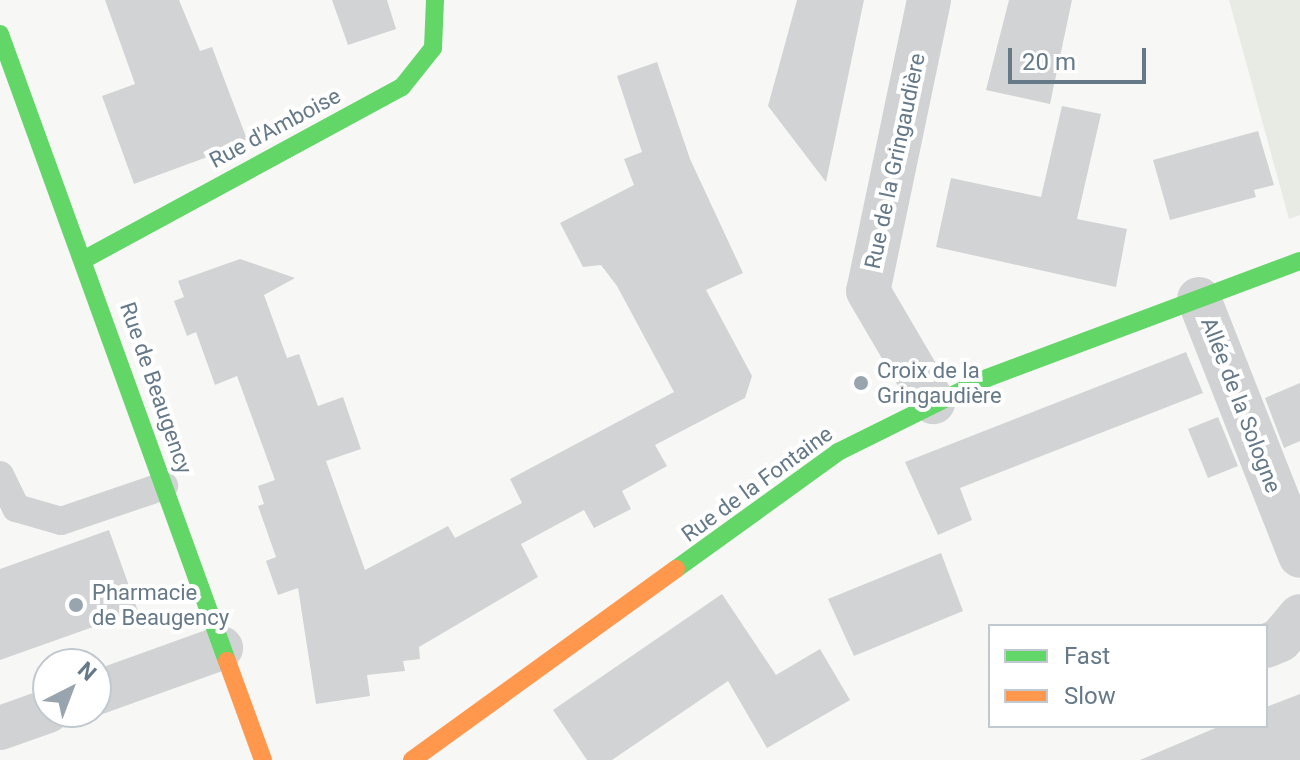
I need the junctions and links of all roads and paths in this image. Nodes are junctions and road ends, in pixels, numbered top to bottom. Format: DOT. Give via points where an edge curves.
graph roads {
  1 [pos="435,0"];
  2 [pos="929,0"];
  3 [pos="0,34"];
  4 [pos="85,259"];
  5 [pos="1300,261"];
  6 [pos="1199,299"];
  7 [pos="933,402"];
  8 [pos="0,475"];
  9 [pos="164,486"];
  10 [pos="1300,556"];
  11 [pos="1300,616"];
  12 [pos="1268,645"];
  13 [pos="221,648"];
  14 [pos="112,687"];
  15 [pos="32,717"];
  16 [pos="0,728"];
  17 [pos="263,760"];
  18 [pos="412,760"];
  1 -- 4 [label="street, Rue d'Amboise" via="433,48 402,87"];
  2 -- 7 [label="street, Rue de la Gringaudière" via="868,291"];
  3 -- 4 [label="street, Rue de Beaugency"];
  4 -- 9 [label="street, Rue de Beaugency"];
  5 -- 6 [label="street, Rue de la Fontaine"];
  6 -- 7 [label="street, Rue de la Fontaine"];
  6 -- 10 [label="street, Allée de la Sologne"];
  7 -- 18 [label="street, Rue de la Fontaine" via="838,452"];
  8 -- 9 [label="lane" via="16,508 61,521"];
  9 -- 13 [label="street, Rue de Beaugency"];
  11 -- 12 [label="street" via="1280,640"];
  13 -- 14 [label="street"];
  13 -- 17 [label="street, Rue de Beaugency"];
  15 -- 16 [label="street"];
}
